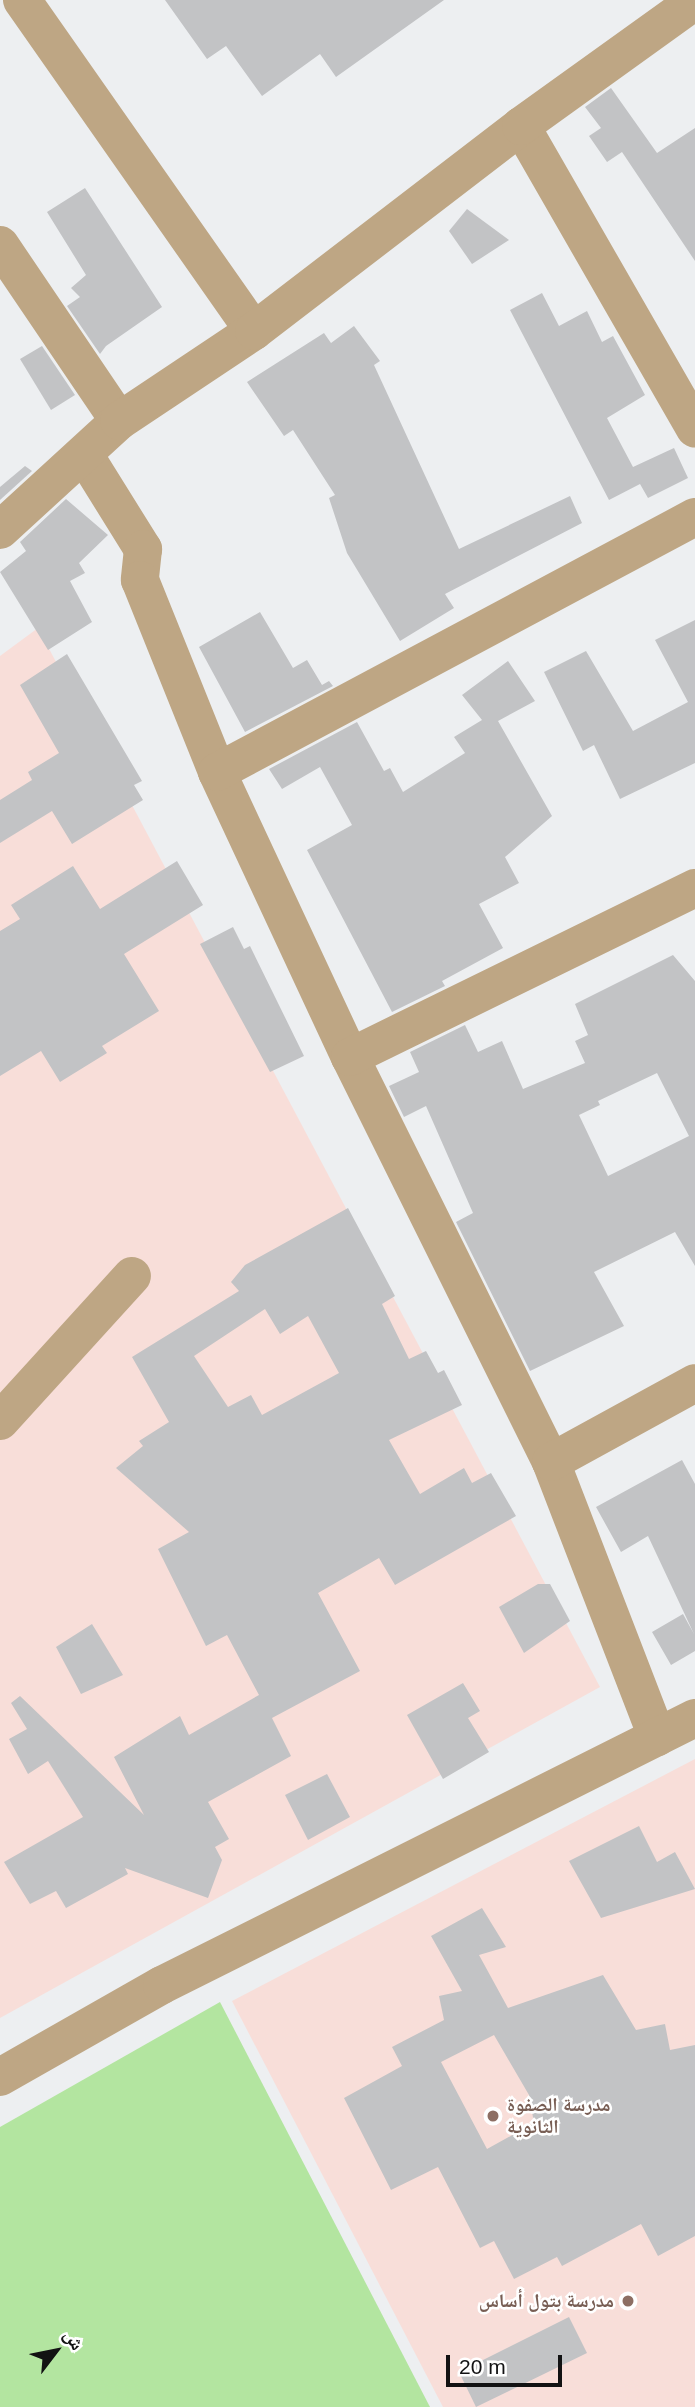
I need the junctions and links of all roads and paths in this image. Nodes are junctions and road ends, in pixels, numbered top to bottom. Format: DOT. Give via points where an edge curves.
graph roads {
  1 [pos="22,0"];
  2 [pos="695,1"];
  3 [pos="521,126"];
  4 [pos="0,245"];
  5 [pos="254,331"];
  6 [pos="119,421"];
  7 [pos="695,429"];
  8 [pos="85,456"];
  9 [pos="695,517"];
  10 [pos="4,518"];
  11 [pos="217,772"];
  12 [pos="695,888"];
  13 [pos="349,1057"];
  14 [pos="132,1276"];
  15 [pos="695,1383"];
  16 [pos="0,1421"];
  17 [pos="551,1462"];
  18 [pos="695,1718"];
  19 [pos="657,1737"];
  20 [pos="0,2077"];
  1 -- 5 [label="street"];
  2 -- 3 [label="street"];
  3 -- 5 [label="street"];
  3 -- 7 [label="street"];
  4 -- 6 [label="street"];
  5 -- 6 [label="street"];
  6 -- 8 [label="street"];
  8 -- 10 [label="street"];
  8 -- 11 [label="street" via="143,549 140,580"];
  9 -- 11 [label="street"];
  11 -- 13 [label="street"];
  12 -- 13 [label="street"];
  13 -- 17 [label="street"];
  14 -- 16 [label="street"];
  15 -- 17 [label="street"];
  17 -- 19 [label="street"];
  18 -- 19 [label="street"];
  19 -- 20 [label="street" via="162,1985"];
}
